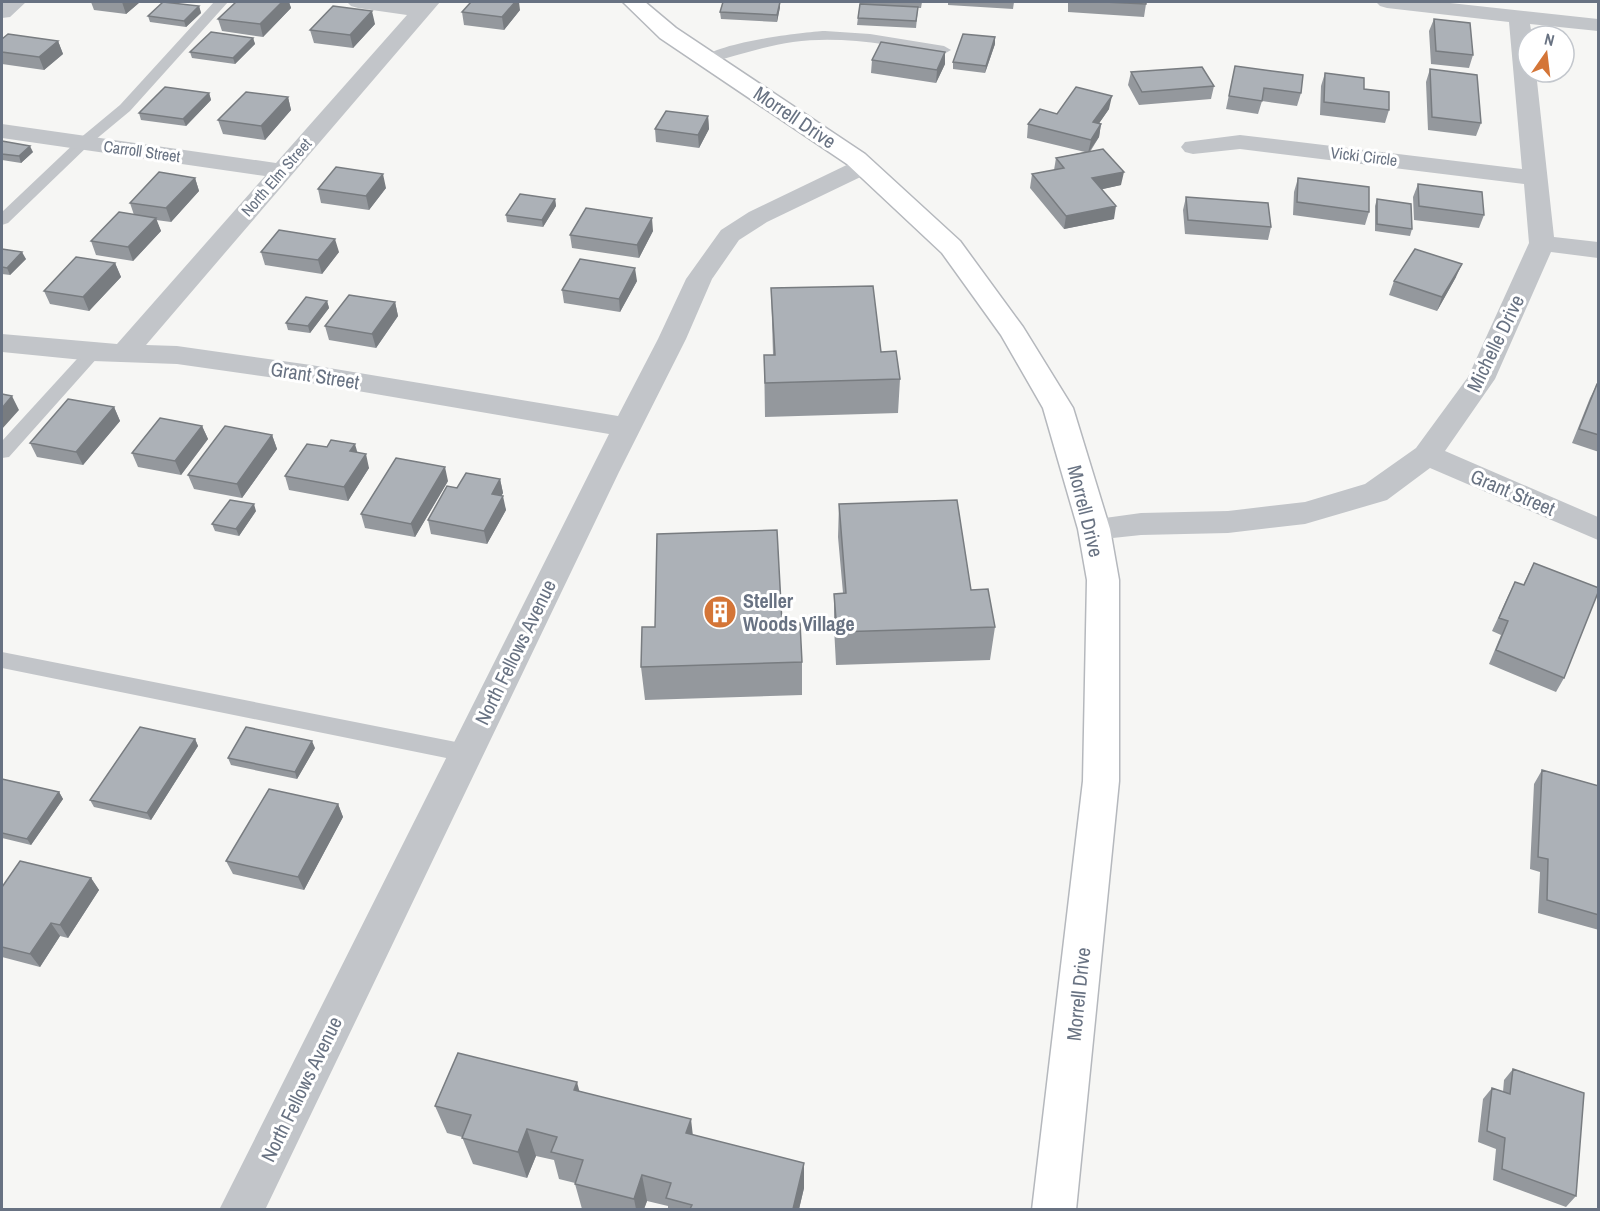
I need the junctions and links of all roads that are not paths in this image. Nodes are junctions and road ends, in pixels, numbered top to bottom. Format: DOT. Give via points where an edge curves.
graph roads {
  1 [pos="15,2"];
  2 [pos="221,2"];
  3 [pos="358,2"];
  4 [pos="633,2"];
  5 [pos="1388,2"];
  6 [pos="425,6"];
  7 [pos="2,12"];
  8 [pos="1519,18"];
  9 [pos="1599,25"];
  10 [pos="944,50"];
  11 [pos="708,59"];
  12 [pos="2,131"];
  13 [pos="84,142"];
  14 [pos="1193,147"];
  15 [pos="864,166"];
  16 [pos="282,171"];
  17 [pos="1536,177"];
  18 [pos="2,220"];
  19 [pos="1542,243"];
  20 [pos="1599,250"];
  21 [pos="2,343"];
  22 [pos="93,352"];
  23 [pos="124,353"];
  24 [pos="626,427"];
  25 [pos="2,452"];
  26 [pos="1427,455"];
  27 [pos="1094,529"];
  28 [pos="1599,529"];
  29 [pos="2,660"];
  30 [pos="466,753"];
  31 [pos="241,1209"];
  32 [pos="1054,1209"];
  1 -- 7 [label="street"];
  2 -- 13 [label="lane" via="126,108"];
  3 -- 6 [label="street"];
  4 -- 11 [label="main road, Morrell Drive" via="668,33"];
  5 -- 8 [label="street"];
  6 -- 16 [label="street, North Elm Street"];
  8 -- 9 [label="street"];
  8 -- 17 [label="street, Michelle Drive"];
  10 -- 11 [label="lane" via="826,35 785,39"];
  11 -- 15 [label="main road, Morrell Drive"];
  12 -- 13 [label="street, Carroll Street"];
  13 -- 16 [label="street, Carroll Street"];
  13 -- 18 [label="lane"];
  14 -- 17 [label="street, Vicki Circle" via="1240,142"];
  15 -- 24 [label="street, North Fellows Avenue" via="758,217 730,235 699,279"];
  15 -- 27 [label="main road, Morrell Drive" via="951,247 1013,333 1058,408"];
  16 -- 23 [label="street, North Elm Street"];
  17 -- 19 [label="street, Michelle Drive"];
  19 -- 20 [label="street"];
  19 -- 26 [label="street, Michelle Drive" via="1481,379"];
  21 -- 22 [label="street, Grant Street"];
  22 -- 23 [label="street, Grant Street"];
  22 -- 25 [label="lane"];
  23 -- 24 [label="street, Grant Street" via="177,355 299,372"];
  24 -- 30 [label="street, North Fellows Avenue"];
  26 -- 27 [label="street, Michelle Drive" via="1376,492 1305,513 1228,522"];
  26 -- 28 [label="street, Grant Street"];
  27 -- 32 [label="main road, Morrell Drive" via="1103,580 1101,781"];
  29 -- 30 [label="lane"];
  30 -- 31 [label="street, North Fellows Avenue"];
}
